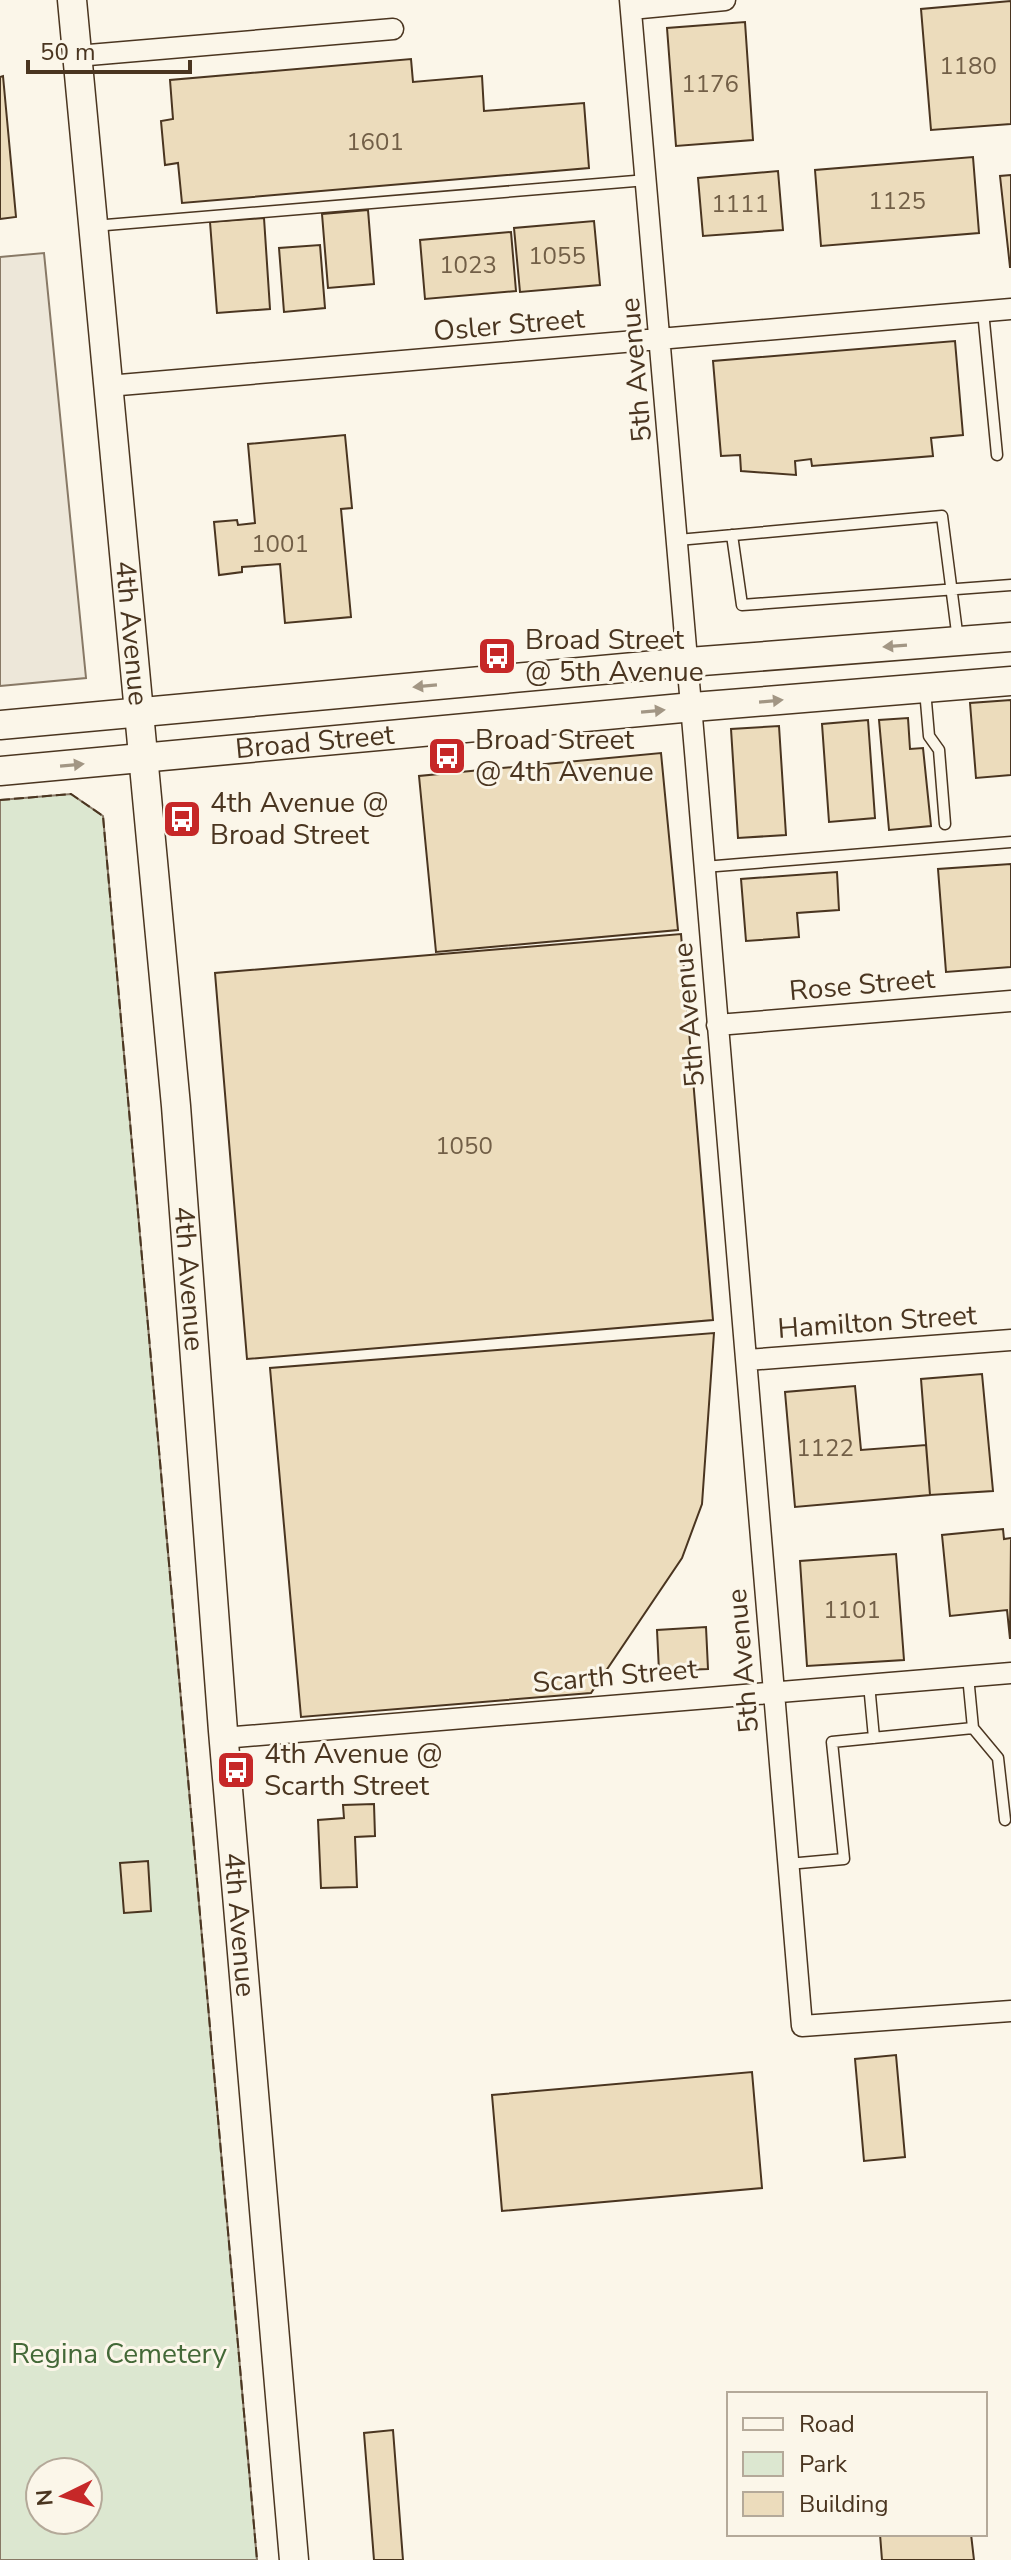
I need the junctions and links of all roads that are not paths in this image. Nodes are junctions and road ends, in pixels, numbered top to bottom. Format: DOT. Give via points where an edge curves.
graph roads {
  1 [pos="72,0"];
  2 [pos="725,0"];
  3 [pos="630,4"];
  4 [pos="393,29"];
  5 [pos="77,56"];
  6 [pos="647,180"];
  7 [pos="92,226"];
  8 [pos="1011,309"];
  9 [pos="983,311"];
  10 [pos="662,339"];
  11 [pos="108,386"];
  12 [pos="997,455"];
  13 [pos="732,535"];
  14 [pos="678,540"];
  15 [pos="1011,585"];
  16 [pos="952,590"];
  17 [pos="1011,637"];
  18 [pos="958,641"];
  19 [pos="689,662"];
  20 [pos="1011,681"];
  21 [pos="925,688"];
  22 [pos="693,707"];
  23 [pos="140,712"];
  24 [pos="0,725"];
  25 [pos="144,759"];
  26 [pos="0,771"];
  27 [pos="945,824"];
  28 [pos="1011,842"];
  29 [pos="704,867"];
  30 [pos="1011,1001"];
  31 [pos="717,1025"];
  32 [pos="1011,1340"];
  33 [pos="747,1360"];
  34 [pos="1011,1673"];
  35 [pos="968,1676"];
  36 [pos="869,1684"];
  37 [pos="773,1691"];
  38 [pos="973,1728"];
  39 [pos="223,1738"];
  40 [pos="874,1738"];
  41 [pos="1005,1820"];
  42 [pos="788,1864"];
  43 [pos="1011,2011"];
  44 [pos="294,2560"];
  1 -- 5 [label="main road, 4th Avenue"];
  2 -- 3 [label="street"];
  3 -- 6 [label="street, 5th Avenue"];
  4 -- 5 [label="street"];
  5 -- 7 [label="main road, 4th Avenue"];
  6 -- 7 [label="lane"];
  6 -- 10 [label="street, 5th Avenue"];
  7 -- 11 [label="main road, 4th Avenue"];
  8 -- 9 [label="street, Osler Street"];
  9 -- 10 [label="street, Osler Street"];
  9 -- 12 [label="lane"];
  10 -- 11 [label="street, Osler Street"];
  10 -- 14 [label="street, 5th Avenue"];
  11 -- 23 [label="main road, 4th Avenue"];
  13 -- 14 [label="lane"];
  13 -- 16 [label="lane" via="742,605"];
  13 -- 16 [label="lane" via="942,516"];
  14 -- 19 [label="street, 5th Avenue"];
  15 -- 16 [label="lane"];
  16 -- 18 [label="lane"];
  17 -- 18 [label="main road, Broad Street"];
  18 -- 19 [label="main road, Broad Street, one-way"];
  19 -- 22 [label="street, 5th Avenue"];
  19 -- 23 [label="main road, Broad Street, one-way"];
  20 -- 21 [label="main road, Broad Street"];
  22 -- 21 [label="main road, Broad Street, one-way"];
  21 -- 27 [label="lane" via="929,736 939,750"];
  25 -- 22 [label="main road, Broad Street, one-way"];
  22 -- 29 [label="street, 5th Avenue"];
  23 -- 24 [label="main road, Broad Street"];
  23 -- 25 [label="main road, 4th Avenue"];
  26 -- 25 [label="main road, Broad Street, one-way"];
  25 -- 39 [label="main road, 4th Avenue"];
  28 -- 29 [label="lane"];
  29 -- 31 [label="street, 5th Avenue"];
  30 -- 31 [label="street, Rose Street"];
  31 -- 33 [label="street, 5th Avenue"];
  32 -- 33 [label="street, Hamilton Street"];
  33 -- 37 [label="street, 5th Avenue"];
  34 -- 35 [label="street, Scarth Street"];
  35 -- 36 [label="street, Scarth Street"];
  35 -- 38 [label="lane"];
  36 -- 37 [label="street, Scarth Street"];
  36 -- 40 [label="lane"];
  37 -- 39 [label="street, Scarth Street"];
  37 -- 42 [label="street, 5th Avenue"];
  38 -- 40 [label="lane"];
  38 -- 41 [label="lane" via="998,1758"];
  39 -- 44 [label="main road, 4th Avenue"];
  40 -- 42 [label="lane" via="832,1742 844,1859"];
  42 -- 43 [label="street, 5th Avenue" via="802,2026"];
}
